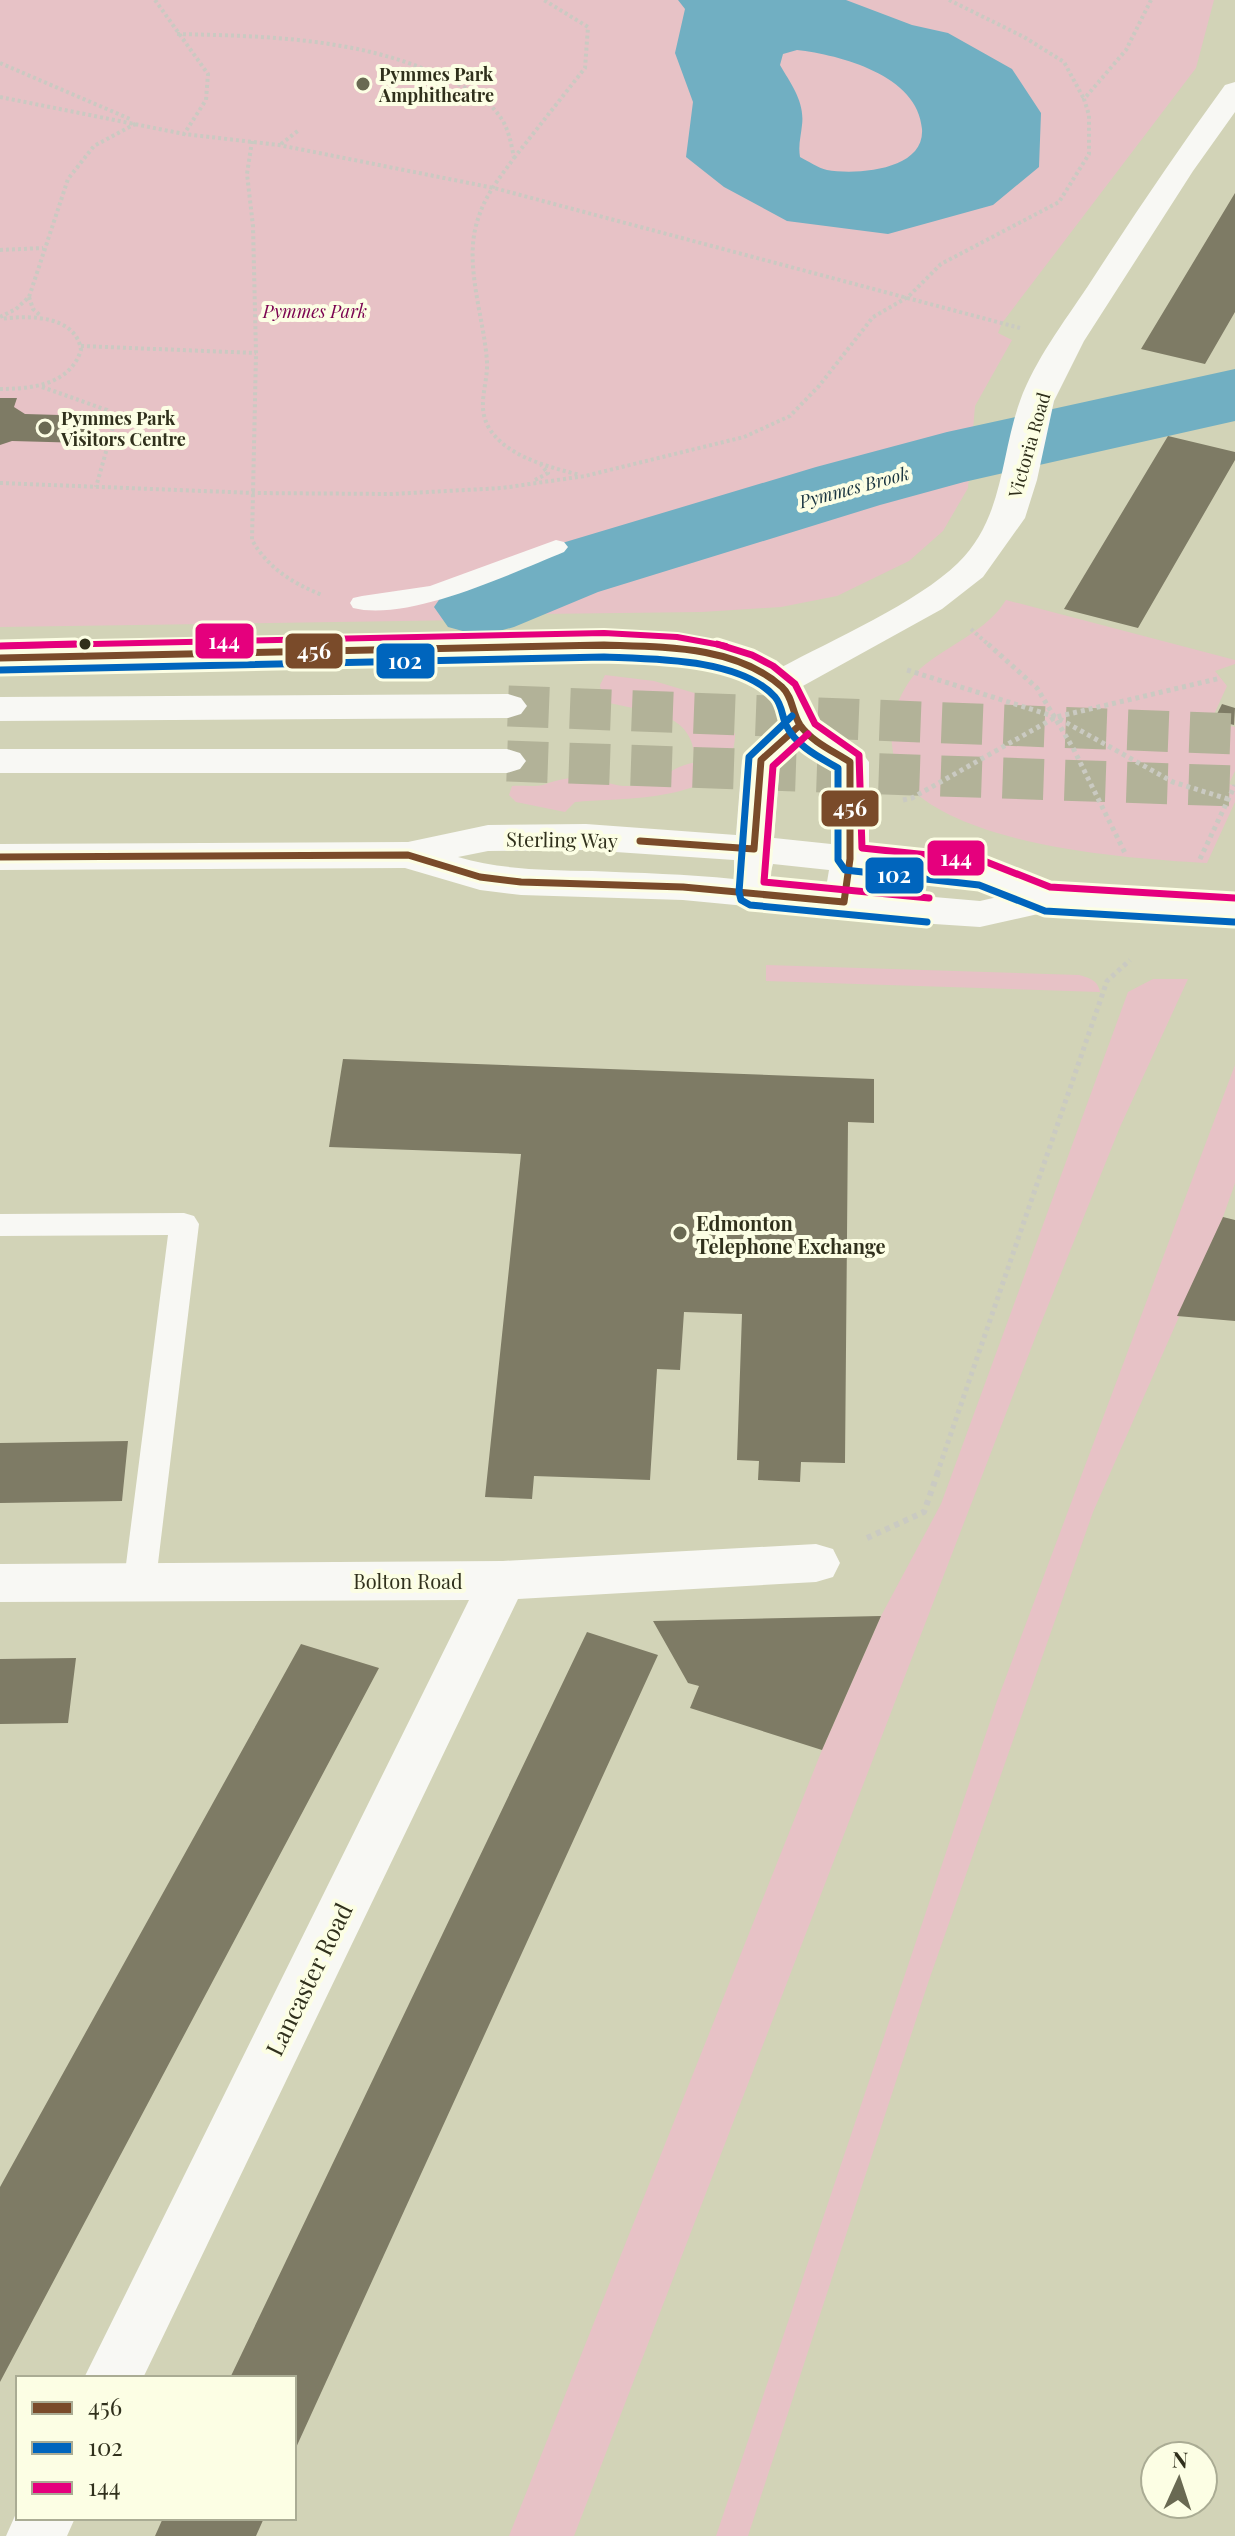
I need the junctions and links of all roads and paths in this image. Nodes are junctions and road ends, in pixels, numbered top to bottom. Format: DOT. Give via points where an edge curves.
graph roads {
  1 [pos="155,0"];
  2 [pos="544,0"];
  3 [pos="949,0"];
  4 [pos="1151,0"];
  5 [pos="177,34"];
  6 [pos="0,63"];
  7 [pos="1235,91"];
  8 [pos="0,97"];
  9 [pos="1084,99"];
  10 [pos="138,122"];
  11 [pos="299,130"];
  12 [pos="184,134"];
  13 [pos="252,141"];
  14 [pos="279,145"];
  15 [pos="514,158"];
  16 [pos="494,188"];
  17 [pos="43,248"];
  18 [pos="0,250"];
  19 [pos="29,297"];
  20 [pos="908,297"];
  21 [pos="0,318"];
  22 [pos="43,318"];
  23 [pos="1068,341"];
  24 [pos="81,346"];
  25 [pos="256,353"];
  26 [pos="41,386"];
  27 [pos="0,389"];
  28 [pos="537,461"];
  29 [pos="585,476"];
  30 [pos="0,483"];
  31 [pos="523,485"];
  32 [pos="96,487"];
  33 [pos="254,493"];
  34 [pos="556,547"];
  35 [pos="362,603"];
  36 [pos="965,623"];
  37 [pos="0,658"];
  38 [pos="903,667"];
  39 [pos="1221,678"];
  40 [pos="779,684"];
  41 [pos="508,706"];
  42 [pos="0,709"];
  43 [pos="1056,717"];
  44 [pos="800,725"];
  45 [pos="0,761"];
  46 [pos="507,761"];
  47 [pos="1235,785"];
  48 [pos="1228,799"];
  49 [pos="901,800"];
  50 [pos="754,849"];
  51 [pos="408,855"];
  52 [pos="0,857"];
  53 [pos="850,859"];
  54 [pos="1132,867"];
  55 [pos="1195,871"];
  56 [pos="751,893"];
  57 [pos="1047,899"];
  58 [pos="844,902"];
  59 [pos="1235,910"];
  60 [pos="1130,960"];
  61 [pos="0,1225"];
  62 [pos="816,1563"];
  63 [pos="140,1580"];
  64 [pos="503,1580"];
  65 [pos="0,1583"];
  66 [pos="114,2376"];
  1 -- 5 [label="path"];
  2 -- 15 [label="path" via="588,27 585,68"];
  3 -- 9 [label="path" via="1064,62"];
  4 -- 9 [label="path" via="1126,50"];
  5 -- 12 [label="path" via="208,74 206,100"];
  5 -- 15 [label="path" via="311,41 391,55 487,101 508,129"];
  6 -- 10 [label="path"];
  7 -- 23 [label="main road, Victoria Road"];
  8 -- 10 [label="path"];
  9 -- 20 [label="path" via="1089,154 1059,202 941,264"];
  10 -- 12 [label="path"];
  10 -- 17 [label="path" via="94,146 68,179"];
  11 -- 14 [label="path"];
  12 -- 13 [label="path"];
  13 -- 14 [label="path"];
  13 -- 25 [label="path" via="247,174"];
  14 -- 16 [label="path"];
  15 -- 16 [label="path"];
  16 -- 20 [label="path"];
  16 -- 28 [label="path" via="477,226 487,366 484,417 499,438"];
  17 -- 18 [label="path"];
  17 -- 19 [label="path"];
  19 -- 21 [label="path"];
  19 -- 22 [label="path"];
  20 -- 23 [label="path"];
  20 -- 29 [label="path" via="873,317 790,416 744,437"];
  21 -- 22 [label="path"];
  22 -- 24 [label="path" via="75,333"];
  23 -- 40 [label="main road, Victoria Road" via="1037,401 1008,518 971,570 929,601"];
  24 -- 25 [label="path"];
  24 -- 26 [label="path" via="75,366"];
  25 -- 33 [label="path"];
  26 -- 27 [label="path"];
  26 -- 32 [label="path" via="107,410 115,420"];
  28 -- 29 [label="path"];
  28 -- 31 [label="path" via="548,473"];
  29 -- 31 [label="path"];
  30 -- 32 [label="path"];
  31 -- 33 [label="path" via="392,494"];
  32 -- 33 [label="path"];
  33 -- 35 [label="path" via="252,540 265,560 293,583 333,599"];
  34 -- 35 [label="lane" via="442,593"];
  36 -- 43 [label="path" via="1037,688"];
  37 -- 40 [label="main road" via="604,645 682,650"];
  38 -- 43 [label="path"];
  39 -- 43 [label="path"];
  40 -- 44 [label="main road" via="791,696"];
  41 -- 42 [label="main road"];
  43 -- 48 [label="path" via="1173,782"];
  43 -- 49 [label="path"];
  43 -- 54 [label="path"];
  44 -- 50 [label="main road" via="761,760"];
  44 -- 53 [label="main road" via="850,762"];
  45 -- 46 [label="main road"];
  47 -- 48 [label="path"];
  48 -- 55 [label="path"];
  50 -- 51 [label="main road, Sterling Way" via="586,837 488,838"];
  50 -- 53 [label="main road, Sterling Way"];
  50 -- 56 [label="main road"];
  51 -- 52 [label="main road, Sterling Way"];
  51 -- 56 [label="main road, Sterling Way" via="480,877 521,882"];
  53 -- 57 [label="main road, Sterling Way" via="982,873"];
  53 -- 58 [label="main road"];
  56 -- 58 [label="main road, Sterling Way"];
  57 -- 58 [label="main road, Sterling Way" via="980,914"];
  57 -- 59 [label="main road, Sterling Way"];
  60 -- 62 [label="path" via="1107,981 924,1512"];
  61 -- 63 [label="lane" via="184,1224"];
  62 -- 64 [label="main road, Bolton Road"];
  63 -- 64 [label="main road, Bolton Road"];
  63 -- 65 [label="main road, Bolton Road"];
  64 -- 66 [label="main road, Lancaster Road"];
}
